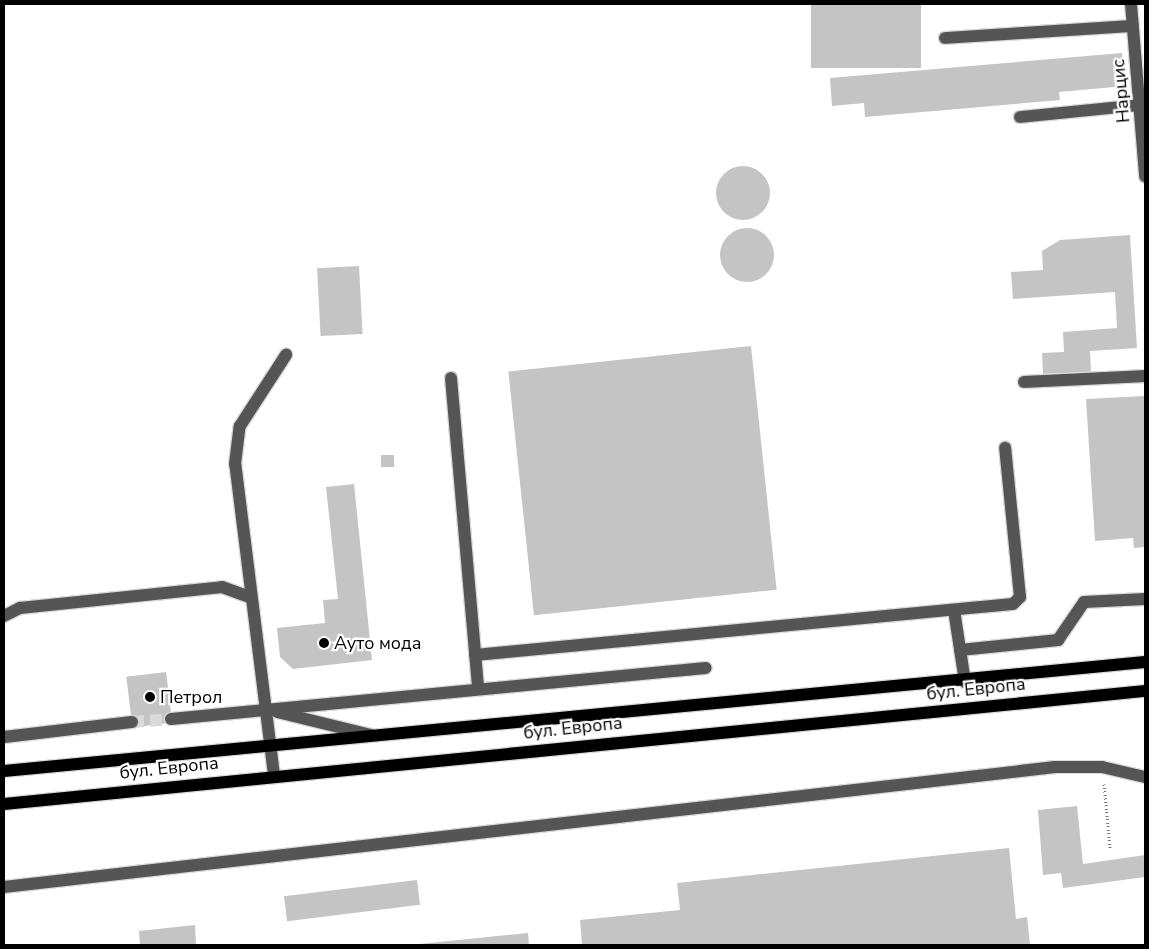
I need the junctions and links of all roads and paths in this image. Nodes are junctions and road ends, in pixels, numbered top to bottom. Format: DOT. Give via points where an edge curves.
graph roads {
  1 [pos="1131,4"];
  2 [pos="1133,26"];
  3 [pos="945,38"];
  4 [pos="1140,105"];
  5 [pos="1020,117"];
  6 [pos="1145,168"];
  7 [pos="286,355"];
  8 [pos="1145,376"];
  9 [pos="451,378"];
  10 [pos="1024,382"];
  11 [pos="1005,448"];
  12 [pos="250,597"];
  13 [pos="1145,599"];
  14 [pos="954,610"];
  15 [pos="4,616"];
  16 [pos="960,650"];
  17 [pos="475,655"];
  18 [pos="1145,662"];
  19 [pos="706,668"];
  20 [pos="965,682"];
  21 [pos="478,689"];
  22 [pos="1145,691"];
  23 [pos="266,709"];
  24 [pos="171,719"];
  25 [pos="132,722"];
  26 [pos="6,734"];
  27 [pos="374,736"];
  28 [pos="270,744"];
  29 [pos="1102,767"];
  30 [pos="4,771"];
  31 [pos="274,775"];
  32 [pos="1145,777"];
  33 [pos="4,804"];
  34 [pos="1110,848"];
  35 [pos="4,887"];
  1 -- 2 [label="street, Нарцис"];
  2 -- 3 [label="street"];
  2 -- 4 [label="street, Нарцис"];
  4 -- 5 [label="street"];
  4 -- 6 [label="street, Нарцис"];
  7 -- 12 [label="street" via="240,426 235,464"];
  8 -- 10 [label="street"];
  9 -- 17 [label="street"];
  11 -- 14 [label="street" via="1020,597 1013,604"];
  12 -- 15 [label="street" via="222,587 20,608"];
  12 -- 23 [label="street"];
  13 -- 16 [label="street" via="1084,602 1058,640"];
  14 -- 16 [label="street"];
  14 -- 17 [label="street"];
  16 -- 20 [label="street"];
  17 -- 21 [label="street"];
  18 -- 20 [label="main road, бул. Европа"];
  19 -- 21 [label="street"];
  20 -- 27 [label="main road, бул. Европа"];
  21 -- 23 [label="street"];
  22 -- 31 [label="main road, бул. Европа"];
  23 -- 24 [label="street"];
  23 -- 27 [label="street"];
  23 -- 28 [label="street"];
  25 -- 26 [label="street"];
  27 -- 28 [label="main road, бул. Европа"];
  28 -- 30 [label="main road, бул. Европа"];
  28 -- 31 [label="street"];
  29 -- 32 [label="street"];
  29 -- 34 [label="path"];
  29 -- 35 [label="street" via="1055,768"];
  31 -- 33 [label="main road, бул. Европа"];
}
